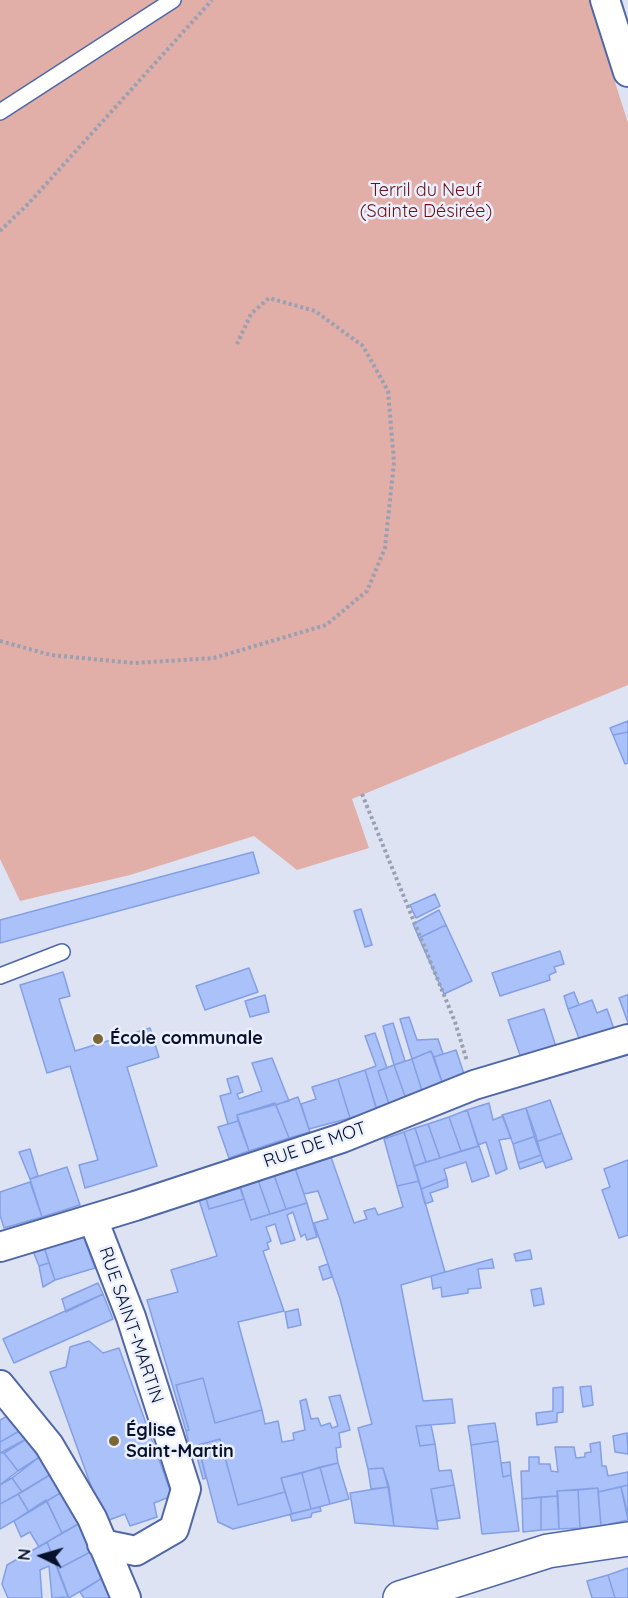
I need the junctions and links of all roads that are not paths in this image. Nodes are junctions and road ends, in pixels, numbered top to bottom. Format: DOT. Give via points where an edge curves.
graph roads {
  1 [pos="173,0"];
  2 [pos="604,0"];
  3 [pos="628,72"];
  4 [pos="0,112"];
  5 [pos="62,952"];
  6 [pos="0,976"];
  7 [pos="628,1039"];
  8 [pos="93,1219"];
  9 [pos="0,1247"];
  10 [pos="0,1385"];
  11 [pos="628,1539"];
  12 [pos="102,1544"];
  13 [pos="448,1591"];
  14 [pos="126,1598"];
  15 [pos="400,1598"];
  1 -- 4 [label="lane"];
  2 -- 3 [label="street"];
  5 -- 6 [label="lane"];
  7 -- 8 [label="street, RUE DE MOT" via="474,1085 342,1138"];
  8 -- 9 [label="street, RUE DE MOT"];
  8 -- 12 [label="street, RUE SAINT-MARTIN" via="131,1317 186,1489 174,1529 136,1551"];
  10 -- 12 [label="street" via="49,1445 92,1518"];
  11 -- 13 [label="street" via="548,1551"];
  12 -- 14 [label="street"];
  13 -- 15 [label="street"];
}
